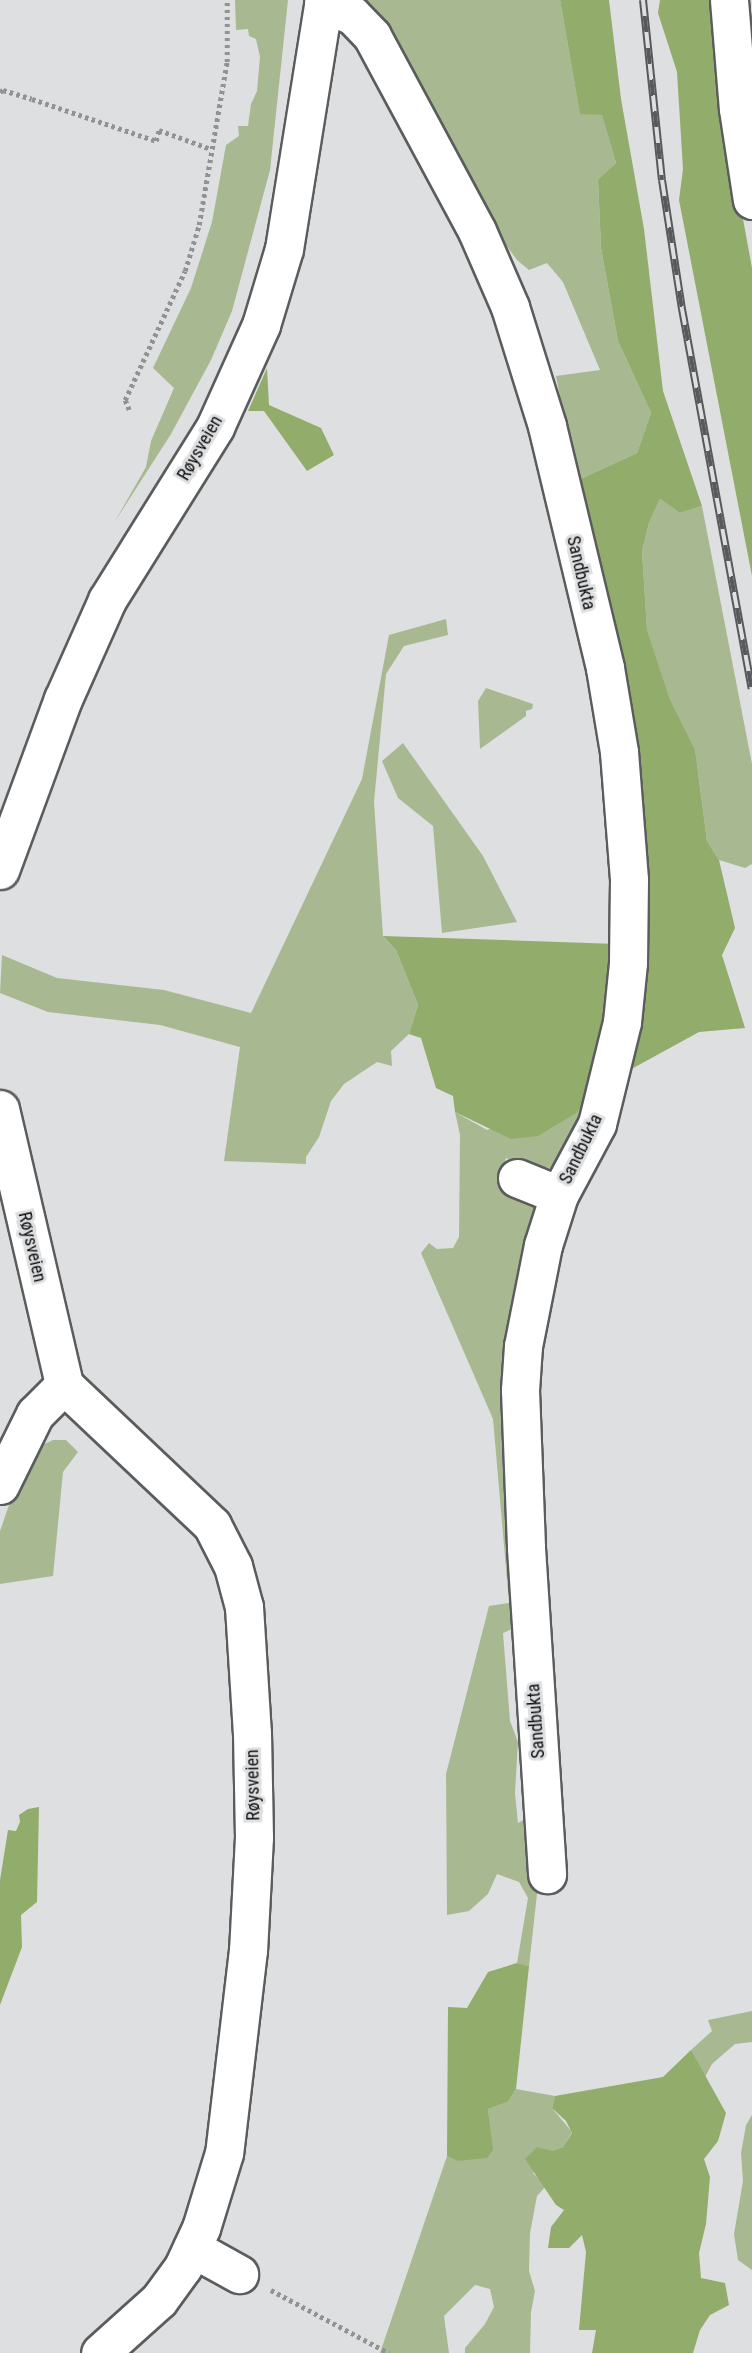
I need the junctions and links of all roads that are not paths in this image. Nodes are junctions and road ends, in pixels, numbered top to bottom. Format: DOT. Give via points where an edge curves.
graph roads {
  1 [pos="729,0"];
  2 [pos="323,2"];
  3 [pos="752,200"];
  4 [pos="0,870"];
  5 [pos="0,1110"];
  6 [pos="517,1178"];
  7 [pos="559,1195"];
  8 [pos="64,1385"];
  9 [pos="0,1485"];
  10 [pos="547,1874"];
  11 [pos="192,2248"];
  12 [pos="239,2274"];
  13 [pos="100,2353"];
  1 -- 3 [label="street" via="738,109"];
  2 -- 4 [label="street, Røysveien" via="284,248 261,325 215,427 107,600 63,699"];
  2 -- 7 [label="street, Sandbukta" via="352,15 372,36 477,231 510,307 547,426 614,710 629,880 622,1022 597,1124"];
  5 -- 8 [label="street, Røysveien"];
  6 -- 7 [label="street, Sandbukta"];
  7 -- 10 [label="street, Sandbukta" via="531,1294 520,1391"];
  8 -- 9 [label="street" via="35,1414"];
  8 -- 11 [label="street, Røysveien" via="212,1525 233,1566 244,1607 254,1837 248,1950 224,2153"];
  11 -- 12 [label="street"];
  11 -- 13 [label="street, Røysveien" via="159,2300"];
}
